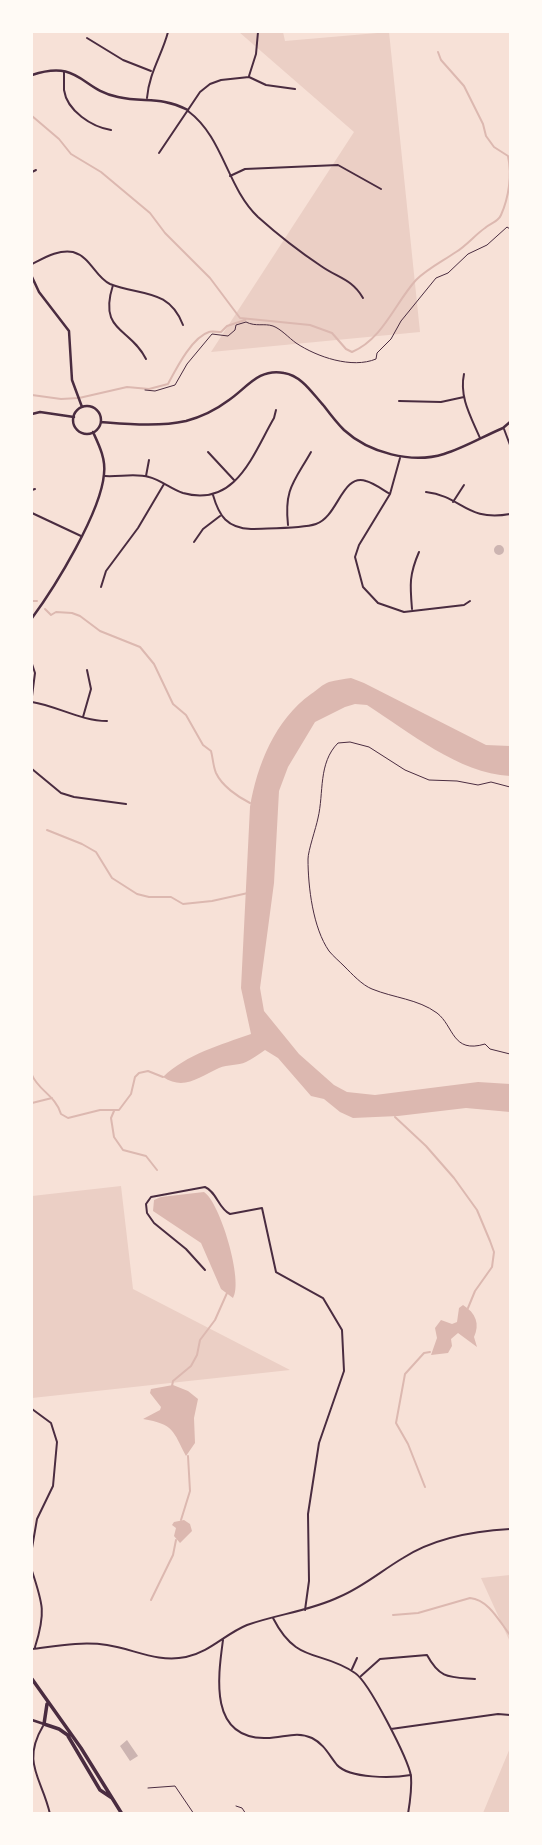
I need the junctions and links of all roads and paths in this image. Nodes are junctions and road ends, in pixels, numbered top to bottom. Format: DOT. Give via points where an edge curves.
graph roads {
  1 [pos="168,32"];
  2 [pos="258,32"];
  3 [pos="87,38"];
  4 [pos="64,71"];
  5 [pos="152,71"];
  6 [pos="32,75"];
  7 [pos="249,76"];
  8 [pos="295,89"];
  9 [pos="147,98"];
  10 [pos="188,110"];
  11 [pos="111,130"];
  12 [pos="159,153"];
  13 [pos="37,170"];
  14 [pos="32,172"];
  15 [pos="230,176"];
  16 [pos="381,189"];
  17 [pos="510,229"];
  18 [pos="32,264"];
  19 [pos="32,277"];
  20 [pos="113,284"];
  21 [pos="363,298"];
  22 [pos="183,325"];
  23 [pos="146,359"];
  24 [pos="464,374"];
  25 [pos="145,390"];
  26 [pos="464,397"];
  27 [pos="399,401"];
  28 [pos="82,407"];
  29 [pos="276,410"];
  30 [pos="32,414"];
  31 [pos="74,417"];
  32 [pos="101,422"];
  33 [pos="510,422"];
  34 [pos="503,428"];
  35 [pos="93,432"];
  36 [pos="480,438"];
  37 [pos="510,445"];
  38 [pos="311,452"];
  39 [pos="208,453"];
  40 [pos="400,456"];
  41 [pos="149,460"];
  42 [pos="104,475"];
  43 [pos="146,476"];
  44 [pos="235,482"];
  45 [pos="164,483"];
  46 [pos="464,485"];
  47 [pos="426,492"];
  48 [pos="212,494"];
  49 [pos="390,494"];
  50 [pos="453,502"];
  51 [pos="32,513"];
  52 [pos="510,514"];
  53 [pos="220,516"];
  54 [pos="288,526"];
  55 [pos="82,536"];
  56 [pos="194,542"];
  57 [pos="419,552"];
  58 [pos="101,587"];
  59 [pos="470,601"];
  60 [pos="412,611"];
  61 [pos="32,618"];
  62 [pos="32,664"];
  63 [pos="86,670"];
  64 [pos="32,696"];
  65 [pos="32,702"];
  66 [pos="83,717"];
  67 [pos="107,721"];
  68 [pos="32,769"];
  69 [pos="510,787"];
  70 [pos="127,804"];
  71 [pos="510,1054"];
  72 [pos="205,1270"];
  73 [pos="32,1409"];
  74 [pos="510,1529"];
  75 [pos="32,1548"];
  76 [pos="32,1571"];
  77 [pos="305,1610"];
  78 [pos="273,1617"];
  79 [pos="223,1639"];
  80 [pos="33,1649"];
  81 [pos="357,1658"];
  82 [pos="351,1670"];
  83 [pos="360,1676"];
  84 [pos="32,1679"];
  85 [pos="475,1679"];
  86 [pos="47,1702"];
  87 [pos="510,1715"];
  88 [pos="32,1720"];
  89 [pos="44,1724"];
  90 [pos="390,1729"];
  91 [pos="68,1736"];
  92 [pos="81,1748"];
  93 [pos="411,1776"];
  94 [pos="148,1788"];
  95 [pos="114,1800"];
  96 [pos="236,1805"];
  97 [pos="50,1814"];
  98 [pos="122,1814"];
  99 [pos="194,1814"];
  100 [pos="246,1814"];
  101 [pos="408,1814"];
  1 -- 5 [label="street"];
  2 -- 7 [label="street"];
  3 -- 5 [label="street"];
  4 -- 6 [label="street"];
  4 -- 9 [label="street" via="115,97"];
  4 -- 11 [label="street" via="68,101 88,122"];
  5 -- 9 [label="street"];
  7 -- 8 [label="street" via="266,85"];
  7 -- 10 [label="street" via="210,84"];
  9 -- 10 [label="street"];
  10 -- 12 [label="street"];
  10 -- 15 [label="street" via="213,137"];
  13 -- 14 [label="street"];
  15 -- 16 [label="street" via="245,169 338,165"];
  15 -- 21 [label="street" via="260,218 322,267 355,285"];
  17 -- 25 [label="path" via="436,278 376,359 358,364 324,357 272,326 246,322 236,325 228,336 212,334 176,385"];
  18 -- 20 [label="street" via="61,251 73,252"];
  19 -- 28 [label="street" via="69,331 72,380"];
  20 -- 22 [label="street" via="153,294 170,304"];
  20 -- 23 [label="street" via="108,311"];
  24 -- 26 [label="street"];
  26 -- 27 [label="street" via="441,402"];
  26 -- 36 [label="street"];
  28 -- 31 [label="street"];
  28 -- 32 [label="street" via="97,411"];
  29 -- 44 [label="street"];
  30 -- 31 [label="street"];
  31 -- 35 [label="street" via="77,429"];
  32 -- 35 [label="street"];
  32 -- 40 [label="street" via="185,421 230,400 257,377 284,373 301,379 345,431"];
  33 -- 34 [label="street"];
  34 -- 36 [label="street"];
  34 -- 37 [label="street"];
  35 -- 42 [label="street"];
  36 -- 40 [label="street" via="444,454"];
  38 -- 54 [label="street" via="287,494"];
  39 -- 44 [label="street"];
  40 -- 49 [label="street"];
  41 -- 43 [label="street"];
  42 -- 43 [label="street"];
  42 -- 55 [label="street"];
  43 -- 45 [label="street"];
  44 -- 48 [label="street"];
  45 -- 48 [label="street" via="181,492"];
  45 -- 58 [label="street" via="106,571"];
  46 -- 50 [label="street"];
  47 -- 50 [label="street"];
  48 -- 53 [label="street"];
  49 -- 54 [label="street" via="365,480 356,481 348,485 329,516 317,524"];
  49 -- 60 [label="street" via="359,545 356,567 363,587 378,603"];
  50 -- 52 [label="street" via="475,514"];
  51 -- 55 [label="street"];
  53 -- 54 [label="street" via="240,529"];
  53 -- 56 [label="street"];
  55 -- 61 [label="street"];
  57 -- 60 [label="street" via="410,580"];
  59 -- 60 [label="street"];
  62 -- 64 [label="street"];
  63 -- 66 [label="street" via="91,689"];
  65 -- 66 [label="street"];
  66 -- 67 [label="street"];
  68 -- 70 [label="street" via="61,793"];
  69 -- 71 [label="path" via="428,780 369,747 338,743 324,768 308,856 310,896 322,938 351,974 370,989 437,1013 453,1038"];
  72 -- 77 [label="street" via="150,1218 149,1200 158,1194 205,1187 230,1214 262,1208 276,1272 323,1298 342,1329 344,1371 319,1443 308,1514"];
  73 -- 75 [label="street" via="51,1423 57,1442 52,1486 37,1519"];
  74 -- 77 [label="street" via="479,1531 435,1543 337,1599"];
  76 -- 80 [label="street" via="43,1613"];
  77 -- 78 [label="street"];
  78 -- 79 [label="street"];
  78 -- 82 [label="street" via="286,1640 298,1650"];
  79 -- 80 [label="street" via="199,1654 176,1659 95,1644"];
  79 -- 93 [label="street" via="220,1707 241,1731 262,1739 302,1734 322,1745 346,1771"];
  81 -- 82 [label="street"];
  82 -- 83 [label="street"];
  83 -- 85 [label="street" via="380,1659 427,1655 443,1675"];
  83 -- 90 [label="street"];
  84 -- 86 [label="main road"];
  86 -- 89 [label="main road"];
  86 -- 92 [label="main road"];
  87 -- 90 [label="street"];
  88 -- 89 [label="street"];
  89 -- 91 [label="main road"];
  89 -- 97 [label="street" via="34,1740 32,1758"];
  90 -- 93 [label="street"];
  91 -- 92 [label="main road"];
  91 -- 95 [label="main road" via="100,1790"];
  92 -- 95 [label="main road"];
  93 -- 101 [label="street"];
  94 -- 99 [label="lane" via="175,1786"];
  95 -- 98 [label="main road"];
  96 -- 100 [label="lane"];
}
